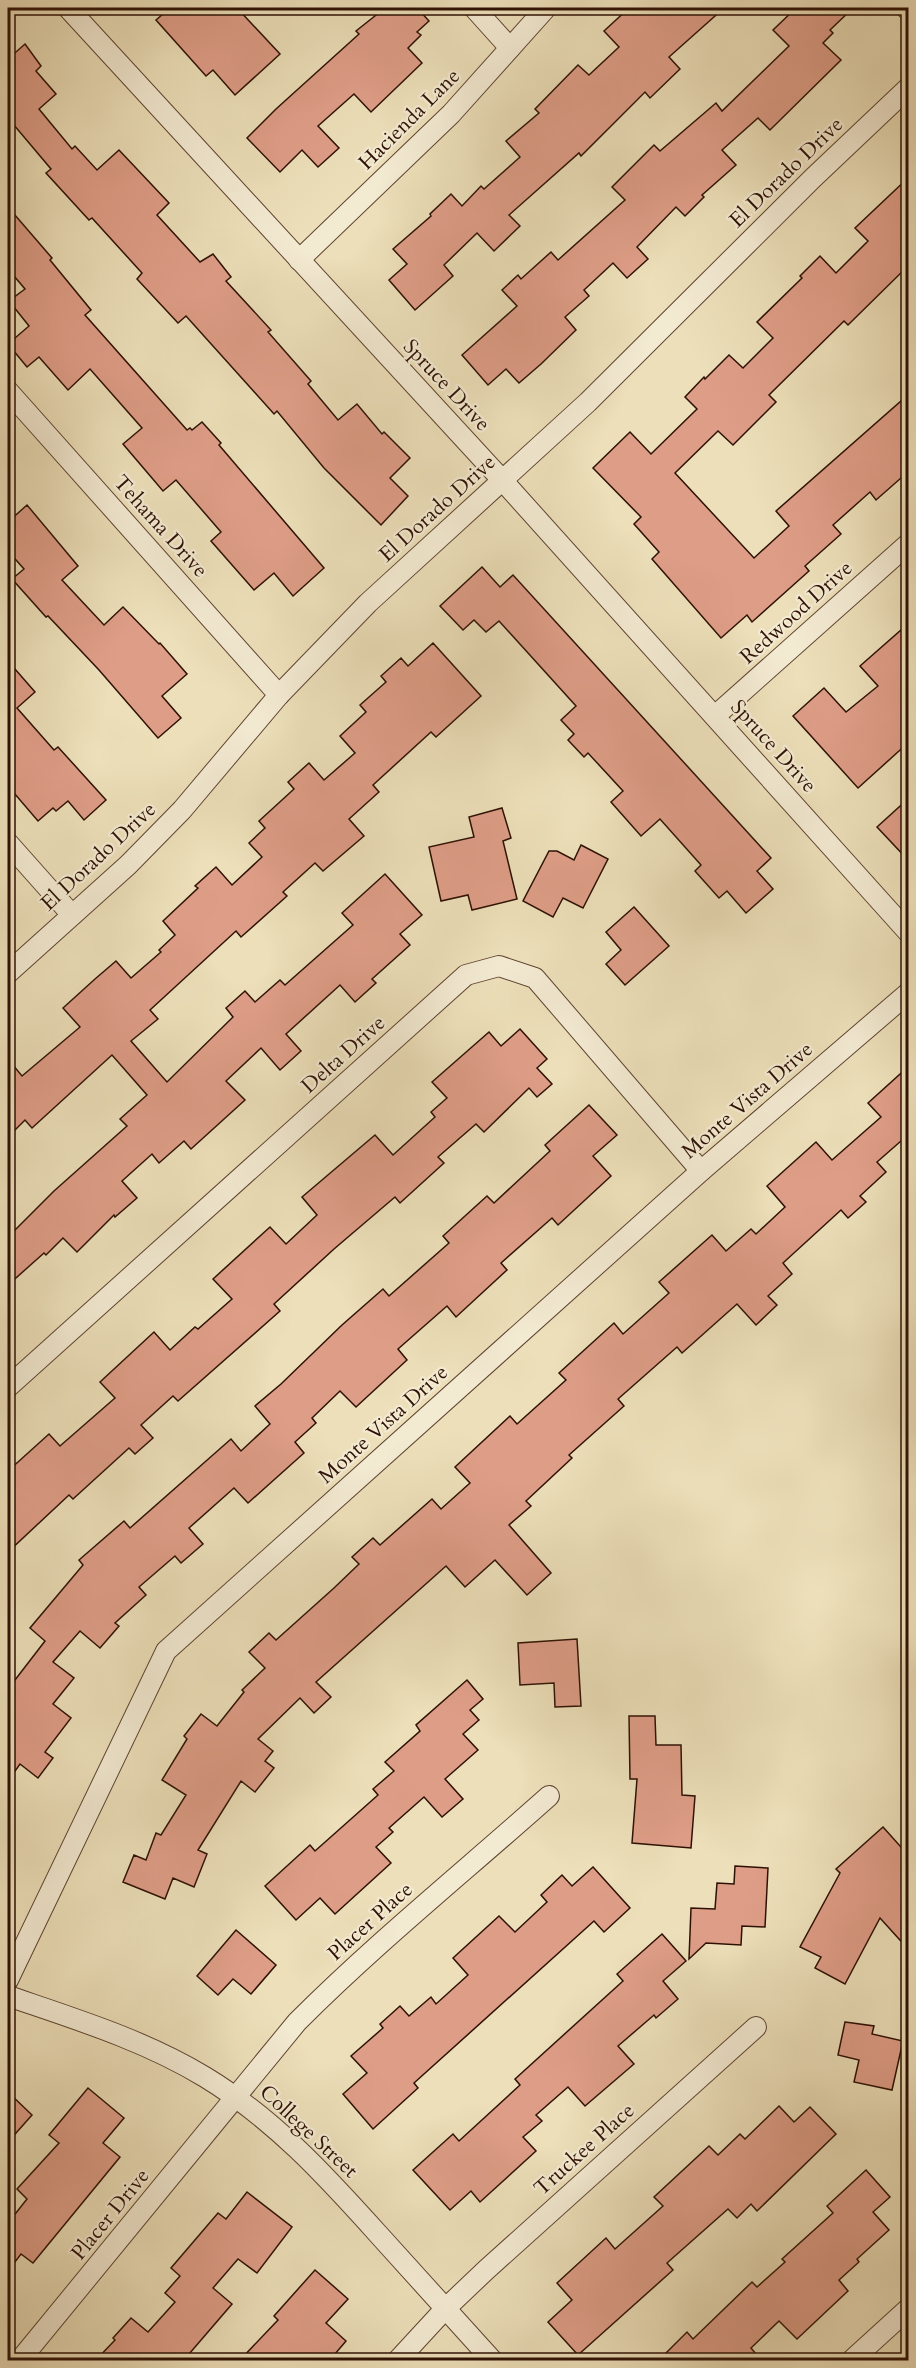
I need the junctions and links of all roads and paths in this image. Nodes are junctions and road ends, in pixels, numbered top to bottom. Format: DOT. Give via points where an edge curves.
graph roads {
  1 [pos="69,8"];
  2 [pos="474,8"];
  3 [pos="546,8"];
  4 [pos="510,48"];
  5 [pos="909,88"];
  6 [pos="299,260"];
  7 [pos="8,391"];
  8 [pos="503,481"];
  9 [pos="909,544"];
  10 [pos="279,695"];
  11 [pos="715,716"];
  12 [pos="8,843"];
  13 [pos="72,915"];
  14 [pos="909,932"];
  15 [pos="8,973"];
  16 [pos="909,993"];
  17 [pos="701,1171"];
  18 [pos="8,1387"];
  19 [pos="549,1796"];
  20 [pos="8,1980"];
  21 [pos="8,1996"];
  22 [pos="756,2027"];
  23 [pos="237,2097"];
  24 [pos="445,2309"];
  25 [pos="909,2309"];
  26 [pos="20,2361"];
  27 [pos="398,2361"];
  28 [pos="492,2361"];
  29 [pos="852,2361"];
  1 -- 6 [label="street, Spruce Drive"];
  2 -- 4 [label="street"];
  3 -- 4 [label="street, Hacienda Lane"];
  4 -- 6 [label="street, Hacienda Lane" via="452,114"];
  5 -- 8 [label="street, El Dorado Drive"];
  6 -- 8 [label="street, Spruce Drive"];
  7 -- 10 [label="street, Tehama Drive"];
  8 -- 10 [label="street, El Dorado Drive" via="368,603"];
  8 -- 11 [label="street, Spruce Drive"];
  9 -- 11 [label="street, Redwood Drive"];
  10 -- 13 [label="street, El Dorado Drive" via="182,810"];
  11 -- 14 [label="street, Spruce Drive"];
  12 -- 13 [label="street"];
  13 -- 15 [label="street, El Dorado Drive"];
  16 -- 17 [label="street, Monte Vista Drive"];
  17 -- 18 [label="street, Delta Drive" via="535,978 499,966 466,975"];
  17 -- 20 [label="street, Monte Vista Drive" via="166,1651"];
  19 -- 23 [label="street, Placer Place" via="333,1987 283,2038"];
  21 -- 23 [label="street, College Street" via="131,2040"];
  22 -- 24 [label="street, Truckee Place"];
  23 -- 24 [label="street, College Street" via="309,2158"];
  23 -- 26 [label="street, Placer Drive"];
  24 -- 27 [label="street, Truckee Place"];
  24 -- 28 [label="street, College Street"];
  25 -- 29 [label="street"];
}
